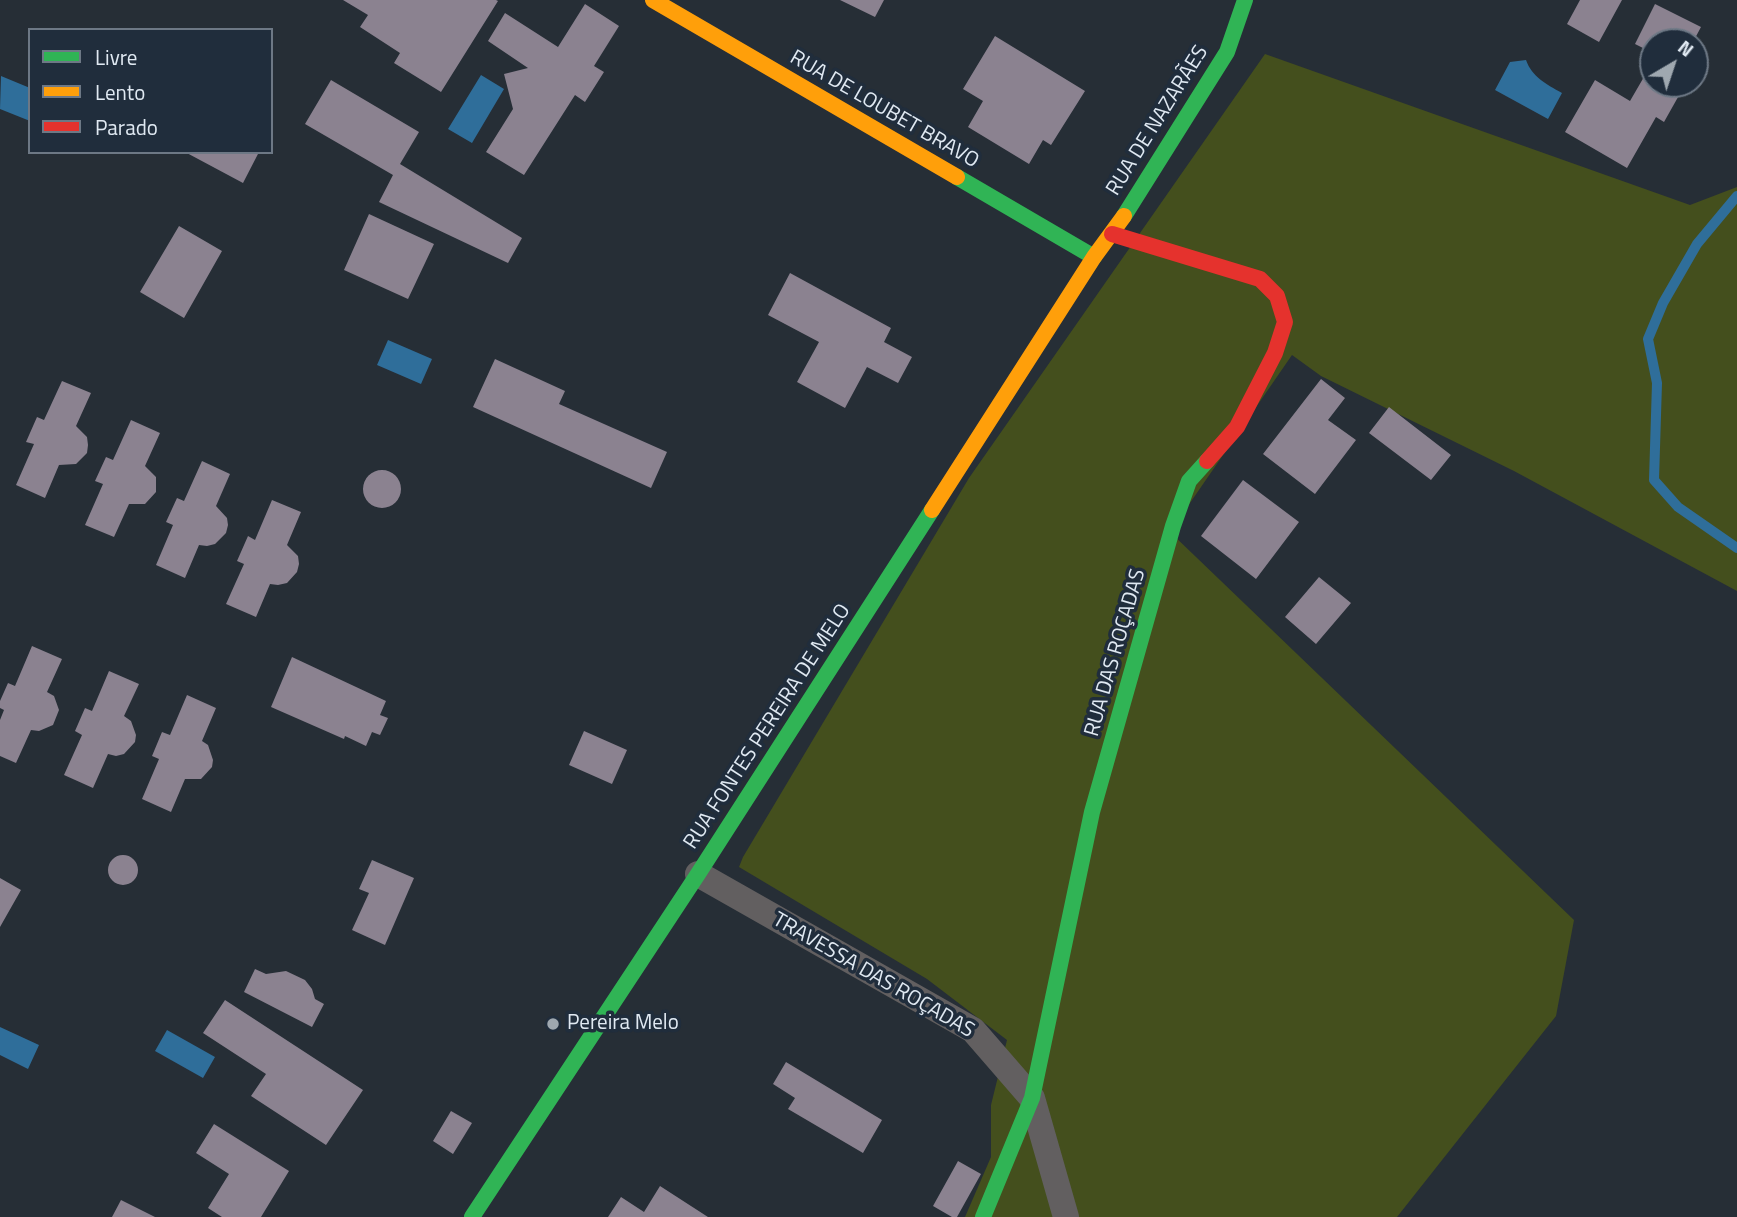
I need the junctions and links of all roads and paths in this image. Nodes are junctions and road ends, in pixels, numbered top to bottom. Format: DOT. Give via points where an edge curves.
graph roads {
  1 [pos="653,0"];
  2 [pos="1245,0"];
  3 [pos="1112,234"];
  4 [pos="1094,257"];
  5 [pos="698,874"];
  6 [pos="1032,1098"];
  7 [pos="472,1217"];
  8 [pos="983,1217"];
  9 [pos="1066,1217"];
  1 -- 4 [label="street, RUA DE LOUBET BRAVO"];
  2 -- 3 [label="street, RUA DE NAZARÃES" via="1227,52"];
  3 -- 4 [label="street, RUA DE NAZARÃES"];
  3 -- 6 [label="street, RUA DAS ROÇADAS" via="1260,279 1277,296 1285,323 1237,427 1189,481 1173,526 1092,812"];
  4 -- 5 [label="street, RUA FONTES PEREIRA DE MELO"];
  5 -- 6 [label="street, TRAVESSA DAS ROÇADAS" via="973,1030"];
  5 -- 7 [label="street, RUA FONTES PEREIRA DE MELO"];
  6 -- 8 [label="street, RUA DAS ROÇADAS"];
  6 -- 9 [label="street"];
}
